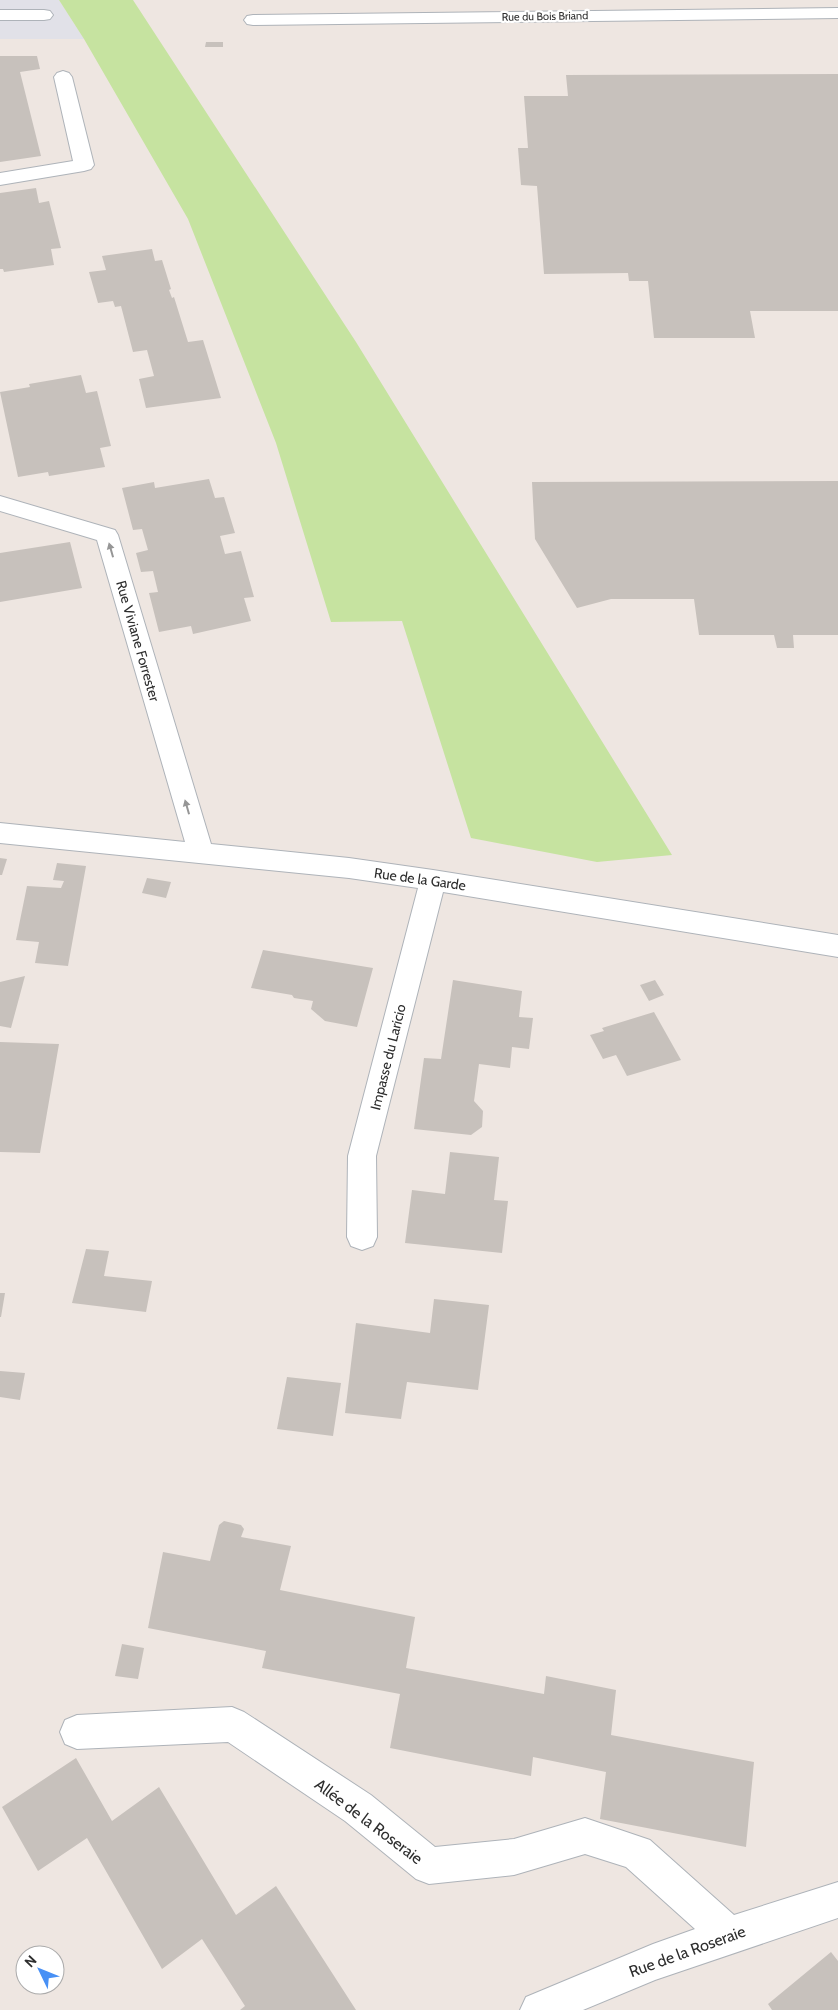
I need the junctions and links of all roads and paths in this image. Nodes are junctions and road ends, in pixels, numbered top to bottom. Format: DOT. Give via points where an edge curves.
graph roads {
  1 [pos="838,13"];
  2 [pos="0,15"];
  3 [pos="44,15"];
  4 [pos="253,20"];
  5 [pos="63,77"];
  6 [pos="0,179"];
  7 [pos="0,503"];
  8 [pos="0,833"];
  9 [pos="201,853"];
  10 [pos="433,880"];
  11 [pos="838,946"];
  12 [pos="362,1237"];
  13 [pos="77,1732"];
  14 [pos="838,1900"];
  15 [pos="730,1935"];
  16 [pos="539,2010"];
  1 -- 4 [label="street, Rue du Bois Briand"];
  2 -- 3 [label="street"];
  5 -- 6 [label="street" via="84,165"];
  9 -- 7 [label="street, Rue Viviane Forrester, one-way" via="107,535"];
  8 -- 9 [label="street, Rue de la Garde"];
  9 -- 10 [label="street, Rue de la Garde"];
  10 -- 11 [label="street, Rue de la Garde"];
  10 -- 12 [label="street, Impasse du Laricio" via="362,1156"];
  13 -- 15 [label="street, Allée de la Roseraie" via="232,1724 358,1808 429,1866 514,1857 585,1836 637,1853"];
  14 -- 15 [label="street, Rue de la Roseraie"];
  15 -- 16 [label="street, Rue de la Roseraie" via="653,1962"];
}
